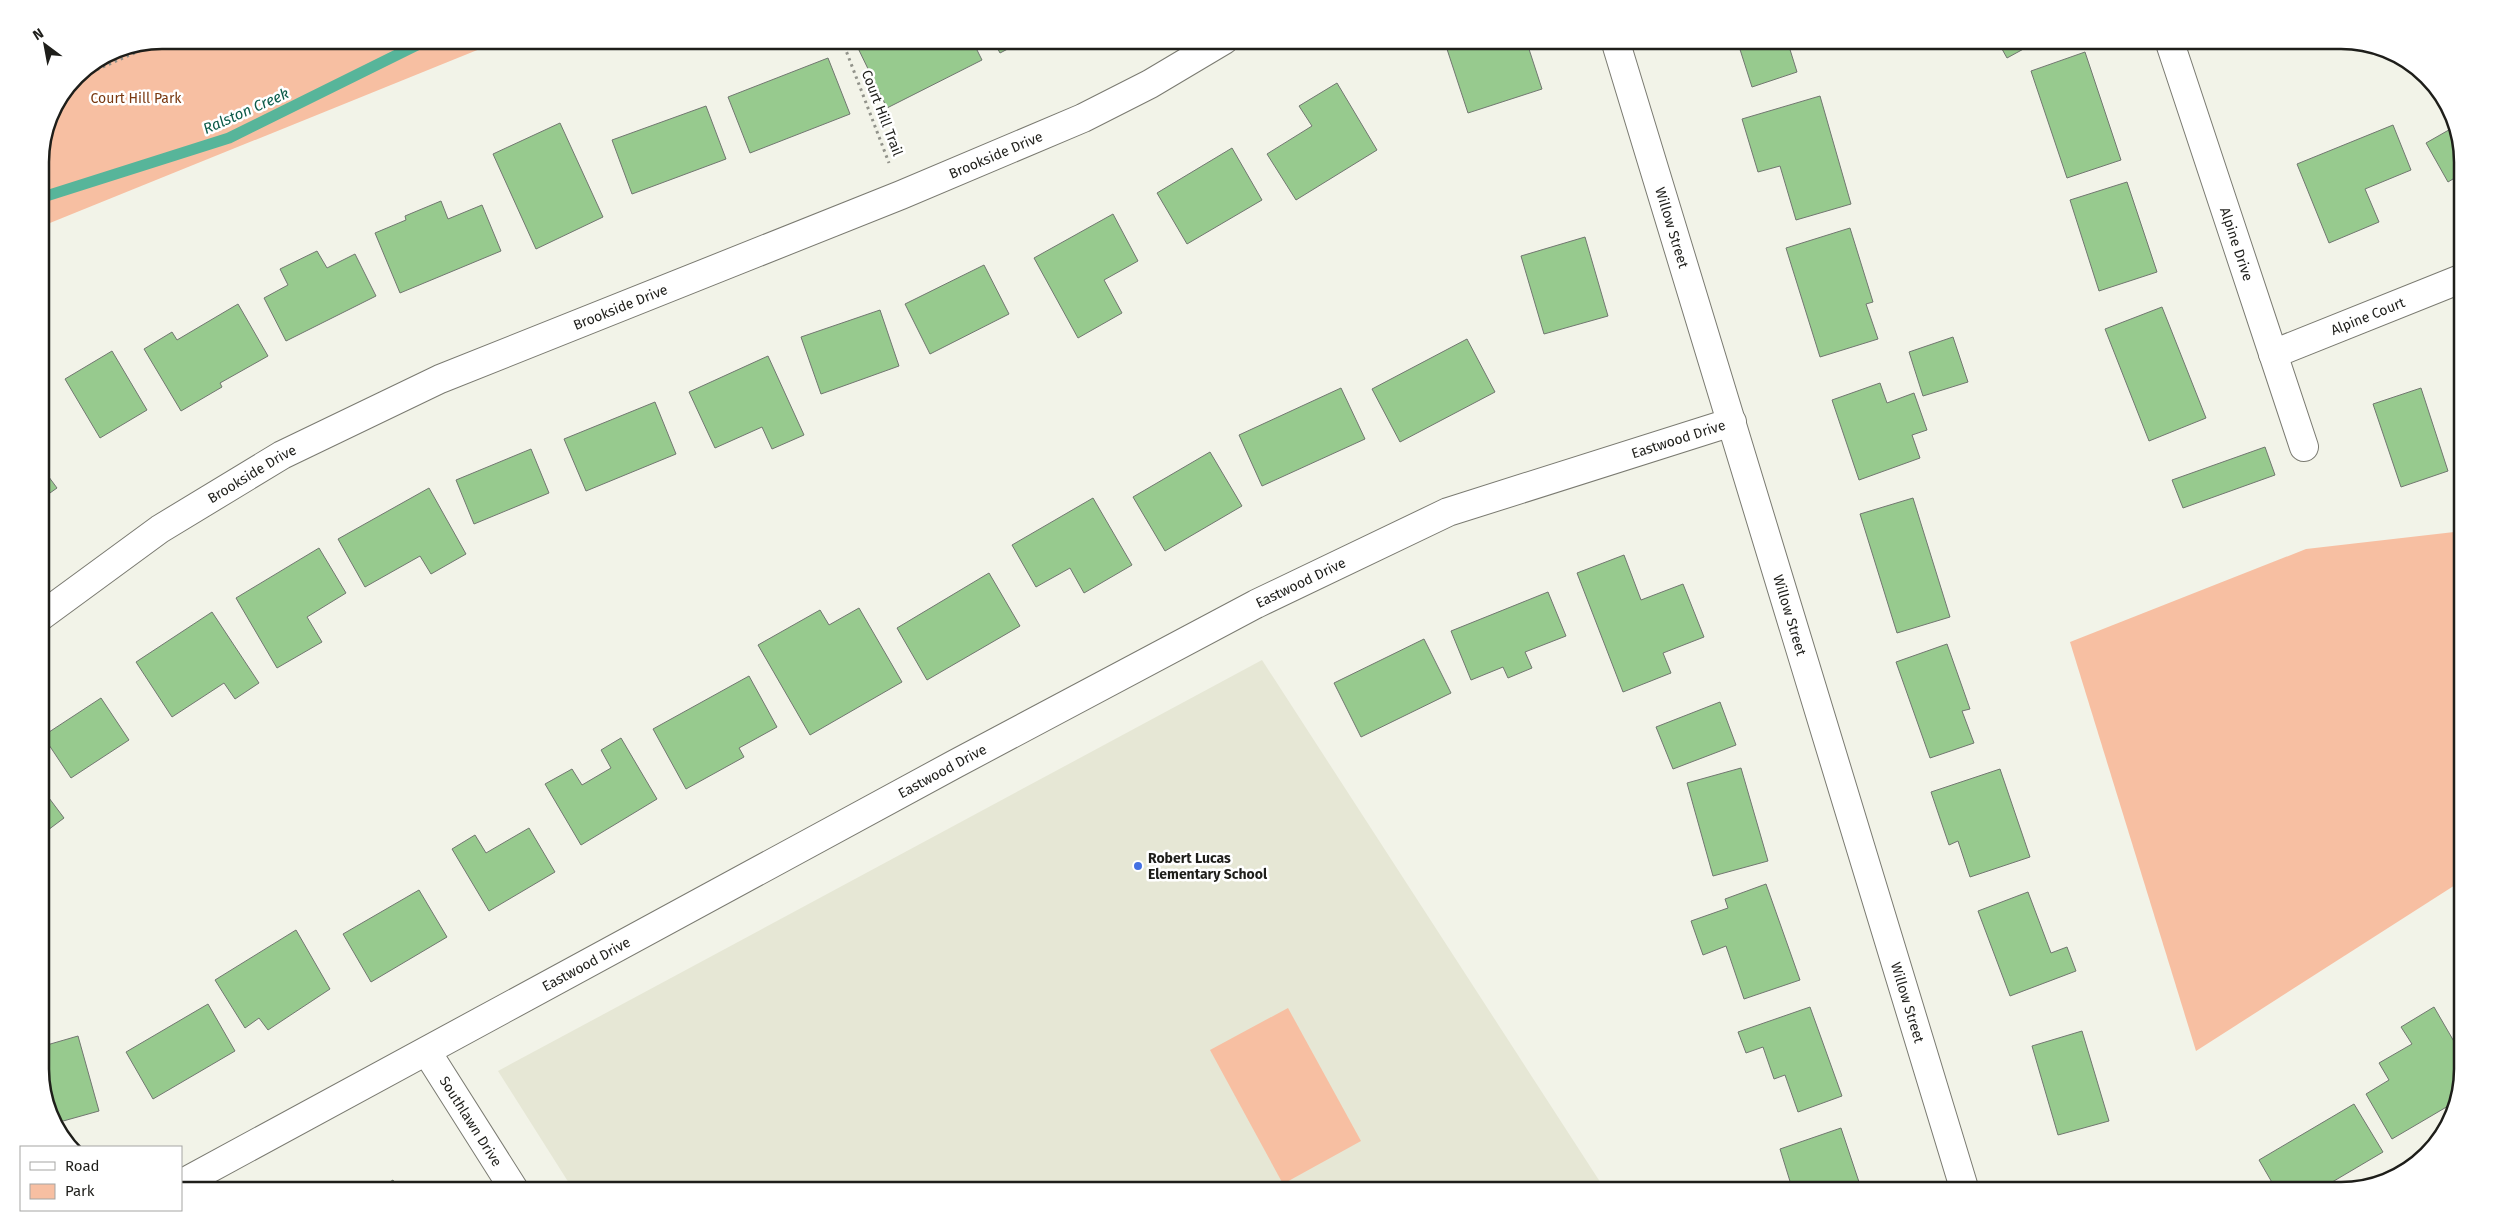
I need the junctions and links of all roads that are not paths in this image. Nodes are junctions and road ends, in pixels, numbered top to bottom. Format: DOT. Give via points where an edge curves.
graph roads {
  1 [pos="1209,49"];
  2 [pos="1618,49"];
  3 [pos="2172,49"];
  4 [pos="2454,282"];
  5 [pos="2273,354"];
  6 [pos="1732,422"];
  7 [pos="2304,447"];
  8 [pos="49,610"];
  9 [pos="427,1052"];
  10 [pos="185,1182"];
  11 [pos="509,1182"];
  12 [pos="1962,1182"];
  1 -- 8 [label="street, Brookside Drive" via="1083,118 901,195 440,379 282,455 160,529"];
  2 -- 6 [label="street, Willow Street"];
  3 -- 5 [label="street, Alpine Drive"];
  4 -- 5 [label="street, Alpine Court"];
  5 -- 7 [label="street, Alpine Drive"];
  6 -- 9 [label="street, Eastwood Drive" via="1448,512 1256,604"];
  6 -- 12 [label="street, Willow Street"];
  9 -- 10 [label="street, Eastwood Drive"];
  9 -- 11 [label="street, Southlawn Drive"];
}
